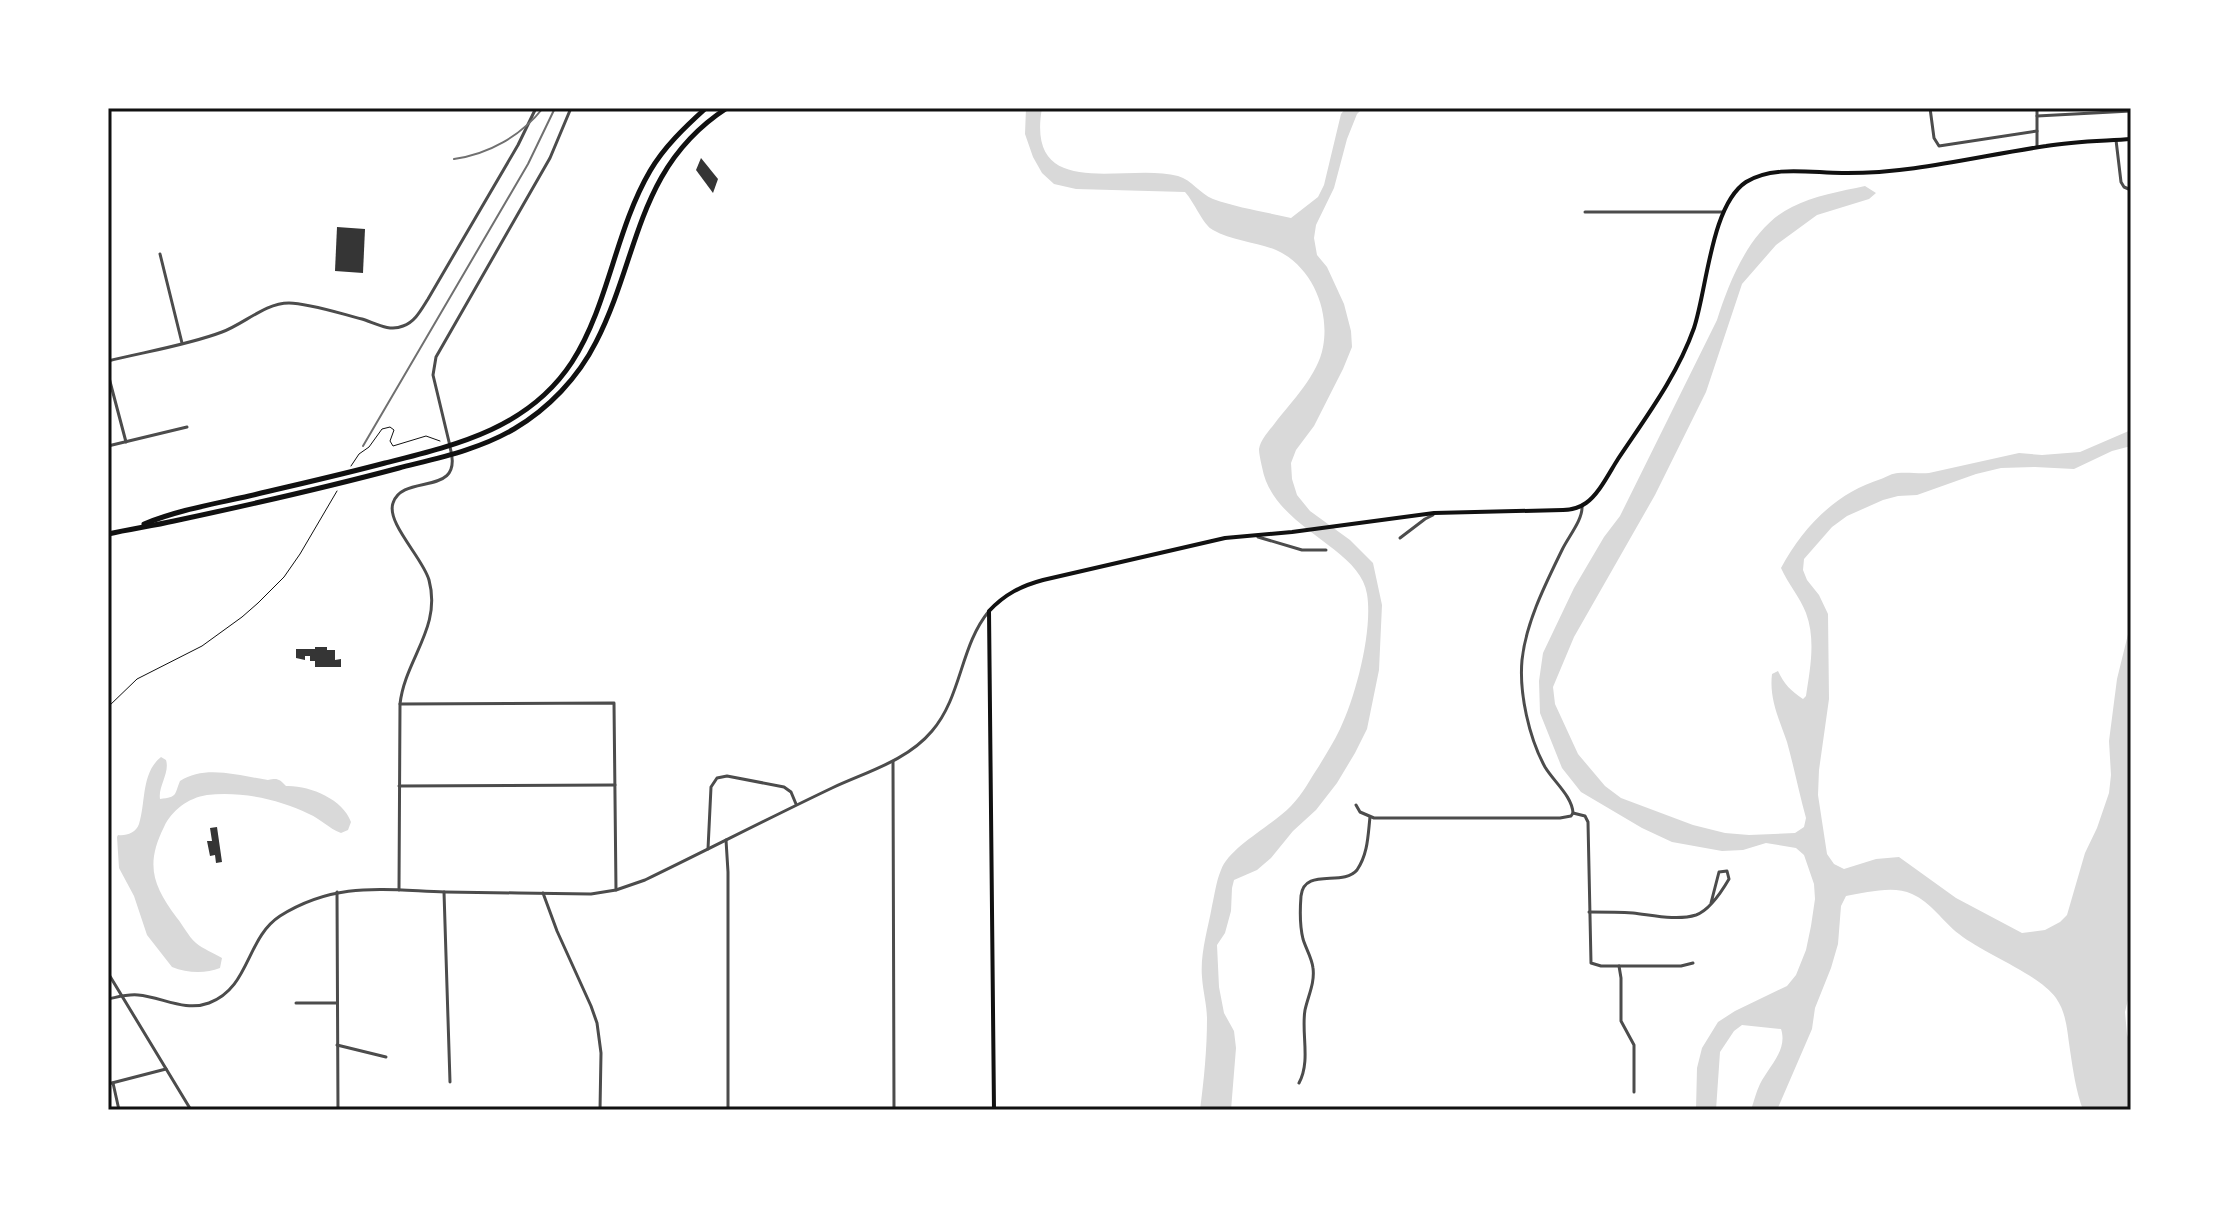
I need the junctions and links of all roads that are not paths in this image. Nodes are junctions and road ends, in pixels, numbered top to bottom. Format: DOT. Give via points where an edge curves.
graph roads {
  1 [pos="536,108"];
  2 [pos="571,108"];
  3 [pos="706,108"];
  4 [pos="727,108"];
  5 [pos="1930,108"];
  6 [pos="2037,108"];
  7 [pos="2131,111"];
  8 [pos="2037,116"];
  9 [pos="2037,131"];
  10 [pos="2131,139"];
  11 [pos="2116,140"];
  12 [pos="2037,147"];
  13 [pos="2131,190"];
  14 [pos="1585,212"];
  15 [pos="1723,212"];
  16 [pos="160,254"];
  17 [pos="182,343"];
  18 [pos="108,361"];
  19 [pos="108,374"];
  20 [pos="187,427"];
  21 [pos="126,442"];
  22 [pos="108,446"];
  23 [pos="450,446"];
  24 [pos="452,454"];
  25 [pos="1582,506"];
  26 [pos="1440,513"];
  27 [pos="136,527"];
  28 [pos="108,534"];
  29 [pos="1242,536"];
  30 [pos="1400,538"];
  31 [pos="1326,550"];
  32 [pos="989,611"];
  33 [pos="400,704"];
  34 [pos="893,760"];
  35 [pos="615,785"];
  36 [pos="399,786"];
  37 [pos="1356,805"];
  38 [pos="796,806"];
  39 [pos="1573,813"];
  40 [pos="1370,817"];
  41 [pos="726,840"];
  42 [pos="708,849"];
  43 [pos="399,890"];
  44 [pos="616,890"];
  45 [pos="337,892"];
  46 [pos="444,892"];
  47 [pos="543,893"];
  48 [pos="1711,903"];
  49 [pos="1589,912"];
  50 [pos="1693,963"];
  51 [pos="1619,966"];
  52 [pos="108,973"];
  53 [pos="122,995"];
  54 [pos="108,999"];
  55 [pos="296,1003"];
  56 [pos="337,1003"];
  57 [pos="337,1045"];
  58 [pos="386,1057"];
  59 [pos="167,1069"];
  60 [pos="450,1082"];
  61 [pos="110,1083"];
  62 [pos="1299,1083"];
  63 [pos="1634,1092"];
  64 [pos="119,1110"];
  65 [pos="191,1110"];
  66 [pos="338,1110"];
  67 [pos="600,1110"];
  68 [pos="728,1110"];
  69 [pos="894,1110"];
  70 [pos="994,1110"];
  1 -- 17 [label="street" via="409,323 387,328 289,303 221,333"];
  2 -- 23 [label="street" via="550,158 436,357 433,375"];
  3 -- 23 [label="highway" via="673,139 651,170 592,324 561,378 512,419"];
  4 -- 24 [label="highway" via="688,140 660,179 603,329 574,377 515,428"];
  5 -- 9 [label="street" via="1939,146"];
  6 -- 8 [label="street"];
  7 -- 8 [label="street"];
  8 -- 9 [label="street"];
  9 -- 12 [label="street"];
  10 -- 11 [label="main road"];
  11 -- 12 [label="main road"];
  11 -- 13 [label="street" via="2121,182"];
  12 -- 15 [label="main road" via="1880,172 1768,174 1743,184"];
  14 -- 15 [label="street"];
  15 -- 25 [label="main road" via="1700,308 1681,359"];
  16 -- 17 [label="street"];
  17 -- 18 [label="street"];
  19 -- 21 [label="street"];
  20 -- 21 [label="street"];
  21 -- 22 [label="street"];
  23 -- 24 [label="street"];
  23 -- 27 [label="highway" via="167,514"];
  24 -- 27 [label="highway"];
  24 -- 33 [label="street" via="449,474 402,492 392,506 396,524 426,573 431,599 427,633 406,675"];
  25 -- 26 [label="main road"];
  25 -- 39 [label="street" via="1535,613 1522,668 1532,737"];
  26 -- 29 [label="main road"];
  26 -- 30 [label="street"];
  27 -- 28 [label="highway"];
  29 -- 31 [label="street"];
  29 -- 32 [label="main road" via="1033,583"];
  32 -- 34 [label="street" via="973,635 940,721 925,739"];
  32 -- 70 [label="main road"];
  33 -- 35 [label="street" via="614,703"];
  33 -- 36 [label="street"];
  34 -- 38 [label="street"];
  34 -- 69 [label="street"];
  35 -- 36 [label="street"];
  35 -- 44 [label="street"];
  36 -- 43 [label="street"];
  37 -- 40 [label="street"];
  38 -- 41 [label="street"];
  38 -- 42 [label="street" via="784,787 720,776 711,787"];
  39 -- 40 [label="street" via="1560,818"];
  39 -- 49 [label="street" via="1588,822"];
  40 -- 62 [label="street" via="1368,842 1356,870 1349,877 1312,880 1301,895 1302,936 1313,978"];
  41 -- 42 [label="street"];
  41 -- 68 [label="street"];
  42 -- 44 [label="street"];
  43 -- 45 [label="street"];
  43 -- 46 [label="street"];
  44 -- 47 [label="street"];
  45 -- 53 [label="street" via="272,922 255,943 238,980 211,1002 186,1006"];
  45 -- 56 [label="street"];
  46 -- 47 [label="street"];
  46 -- 60 [label="street"];
  47 -- 67 [label="street" via="597,1023"];
  48 -- 48 [label="street" via="1729,879 1727,871 1719,872"];
  48 -- 49 [label="street" via="1683,917"];
  49 -- 51 [label="street" via="1591,963"];
  50 -- 51 [label="street"];
  51 -- 63 [label="street" via="1621,1021 1634,1045"];
  52 -- 53 [label="street"];
  53 -- 54 [label="street"];
  53 -- 59 [label="street"];
  55 -- 56 [label="street"];
  56 -- 57 [label="street"];
  57 -- 58 [label="street"];
  57 -- 66 [label="street"];
  59 -- 61 [label="street"];
  59 -- 65 [label="street"];
  61 -- 64 [label="street"];
}
